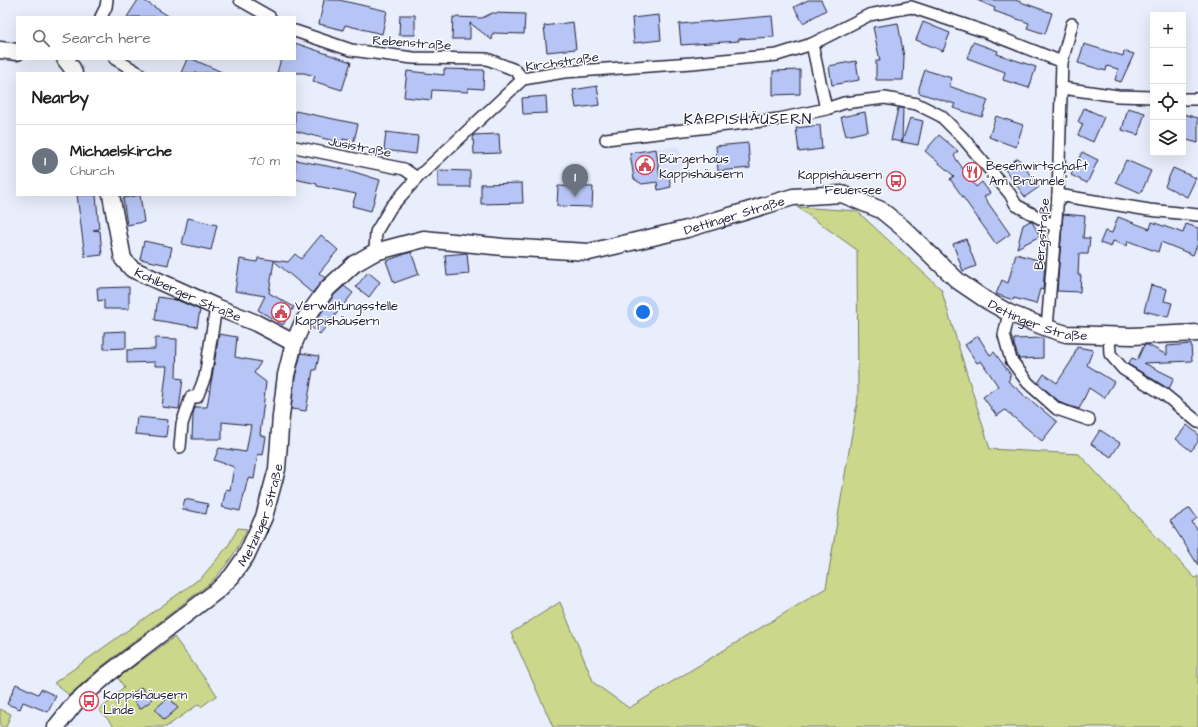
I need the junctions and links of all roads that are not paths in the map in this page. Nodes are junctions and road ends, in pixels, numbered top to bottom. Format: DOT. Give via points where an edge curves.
graph roads {
  1 [pos="107,0"];
  2 [pos="240,0"];
  3 [pos="102,16"];
  4 [pos="268,16"];
  5 [pos="1072,24"];
  6 [pos="296,31"];
  7 [pos="812,44"];
  8 [pos="0,50"];
  9 [pos="16,52"];
  10 [pos="66,60"];
  11 [pos="117,60"];
  12 [pos="1062,62"];
  13 [pos="74,72"];
  14 [pos="137,72"];
  15 [pos="523,79"];
  16 [pos="1062,88"];
  17 [pos="1150,98"];
  18 [pos="1186,99"];
  19 [pos="1198,100"];
  20 [pos="826,109"];
  21 [pos="606,139"];
  22 [pos="296,147"];
  23 [pos="417,178"];
  24 [pos="1058,195"];
  25 [pos="111,196"];
  26 [pos="1198,215"];
  27 [pos="1056,227"];
  28 [pos="375,252"];
  29 [pos="216,307"];
  30 [pos="1009,312"];
  31 [pos="1046,328"];
  32 [pos="1198,333"];
  33 [pos="1109,334"];
  34 [pos="294,343"];
  35 [pos="1089,420"];
  36 [pos="1198,422"];
  37 [pos="180,447"];
  38 [pos="56,727"];
  1 -- 3 [label="street"];
  2 -- 4 [label="street"];
  5 -- 12 [label="street, Bergstraße"];
  6 -- 15 [label="street, Rebenstraße" via="351,50 413,58 487,59 515,70"];
  7 -- 12 [label="street, Kirchstraße" via="869,15 911,7"];
  7 -- 15 [label="street, Kirchstraße" via="777,55 564,72"];
  7 -- 20 [label="street"];
  8 -- 9 [label="street"];
  10 -- 13 [label="street"];
  11 -- 14 [label="street"];
  12 -- 16 [label="street, Bergstraße"];
  15 -- 23 [label="street, Kirchstraße"];
  16 -- 17 [label="street"];
  16 -- 24 [label="street, Bergstraße"];
  18 -- 19 [label="street"];
  20 -- 21 [label="street" via="778,119"];
  20 -- 27 [label="street" via="844,103 885,98 918,104 941,116 964,138 1010,194 1016,205"];
  22 -- 23 [label="street, Jusistraße" via="404,169"];
  23 -- 28 [label="street, Kirchstraße" via="391,207 376,232"];
  24 -- 26 [label="street"];
  24 -- 27 [label="street, Bergstraße"];
  25 -- 29 [label="street, Kohlberger Straße" via="123,259 132,269"];
  27 -- 31 [label="street, Bergstraße"];
  28 -- 30 [label="street, Dettinger Straße" via="424,239 589,252 687,229 793,198 842,194 881,210 958,281"];
  28 -- 34 [label="street, Metzinger Straße" via="354,264 327,289 303,322"];
  29 -- 34 [label="street, Kohlberger Straße" via="256,323"];
  29 -- 37 [label="street" via="205,376 197,397 191,397 182,424"];
  30 -- 31 [label="street, Dettinger Straße"];
  30 -- 35 [label="street" via="1004,335 1010,360 1028,383 1057,408"];
  31 -- 33 [label="street, Dettinger Straße" via="1066,334"];
  32 -- 33 [label="street, Dettinger Straße" via="1132,336"];
  33 -- 36 [label="street" via="1110,354 1122,369 1165,395"];
  34 -- 38 [label="street, Metzinger Straße" via="286,375 277,469 264,518 246,556 218,590 108,674 75,703"];
}
